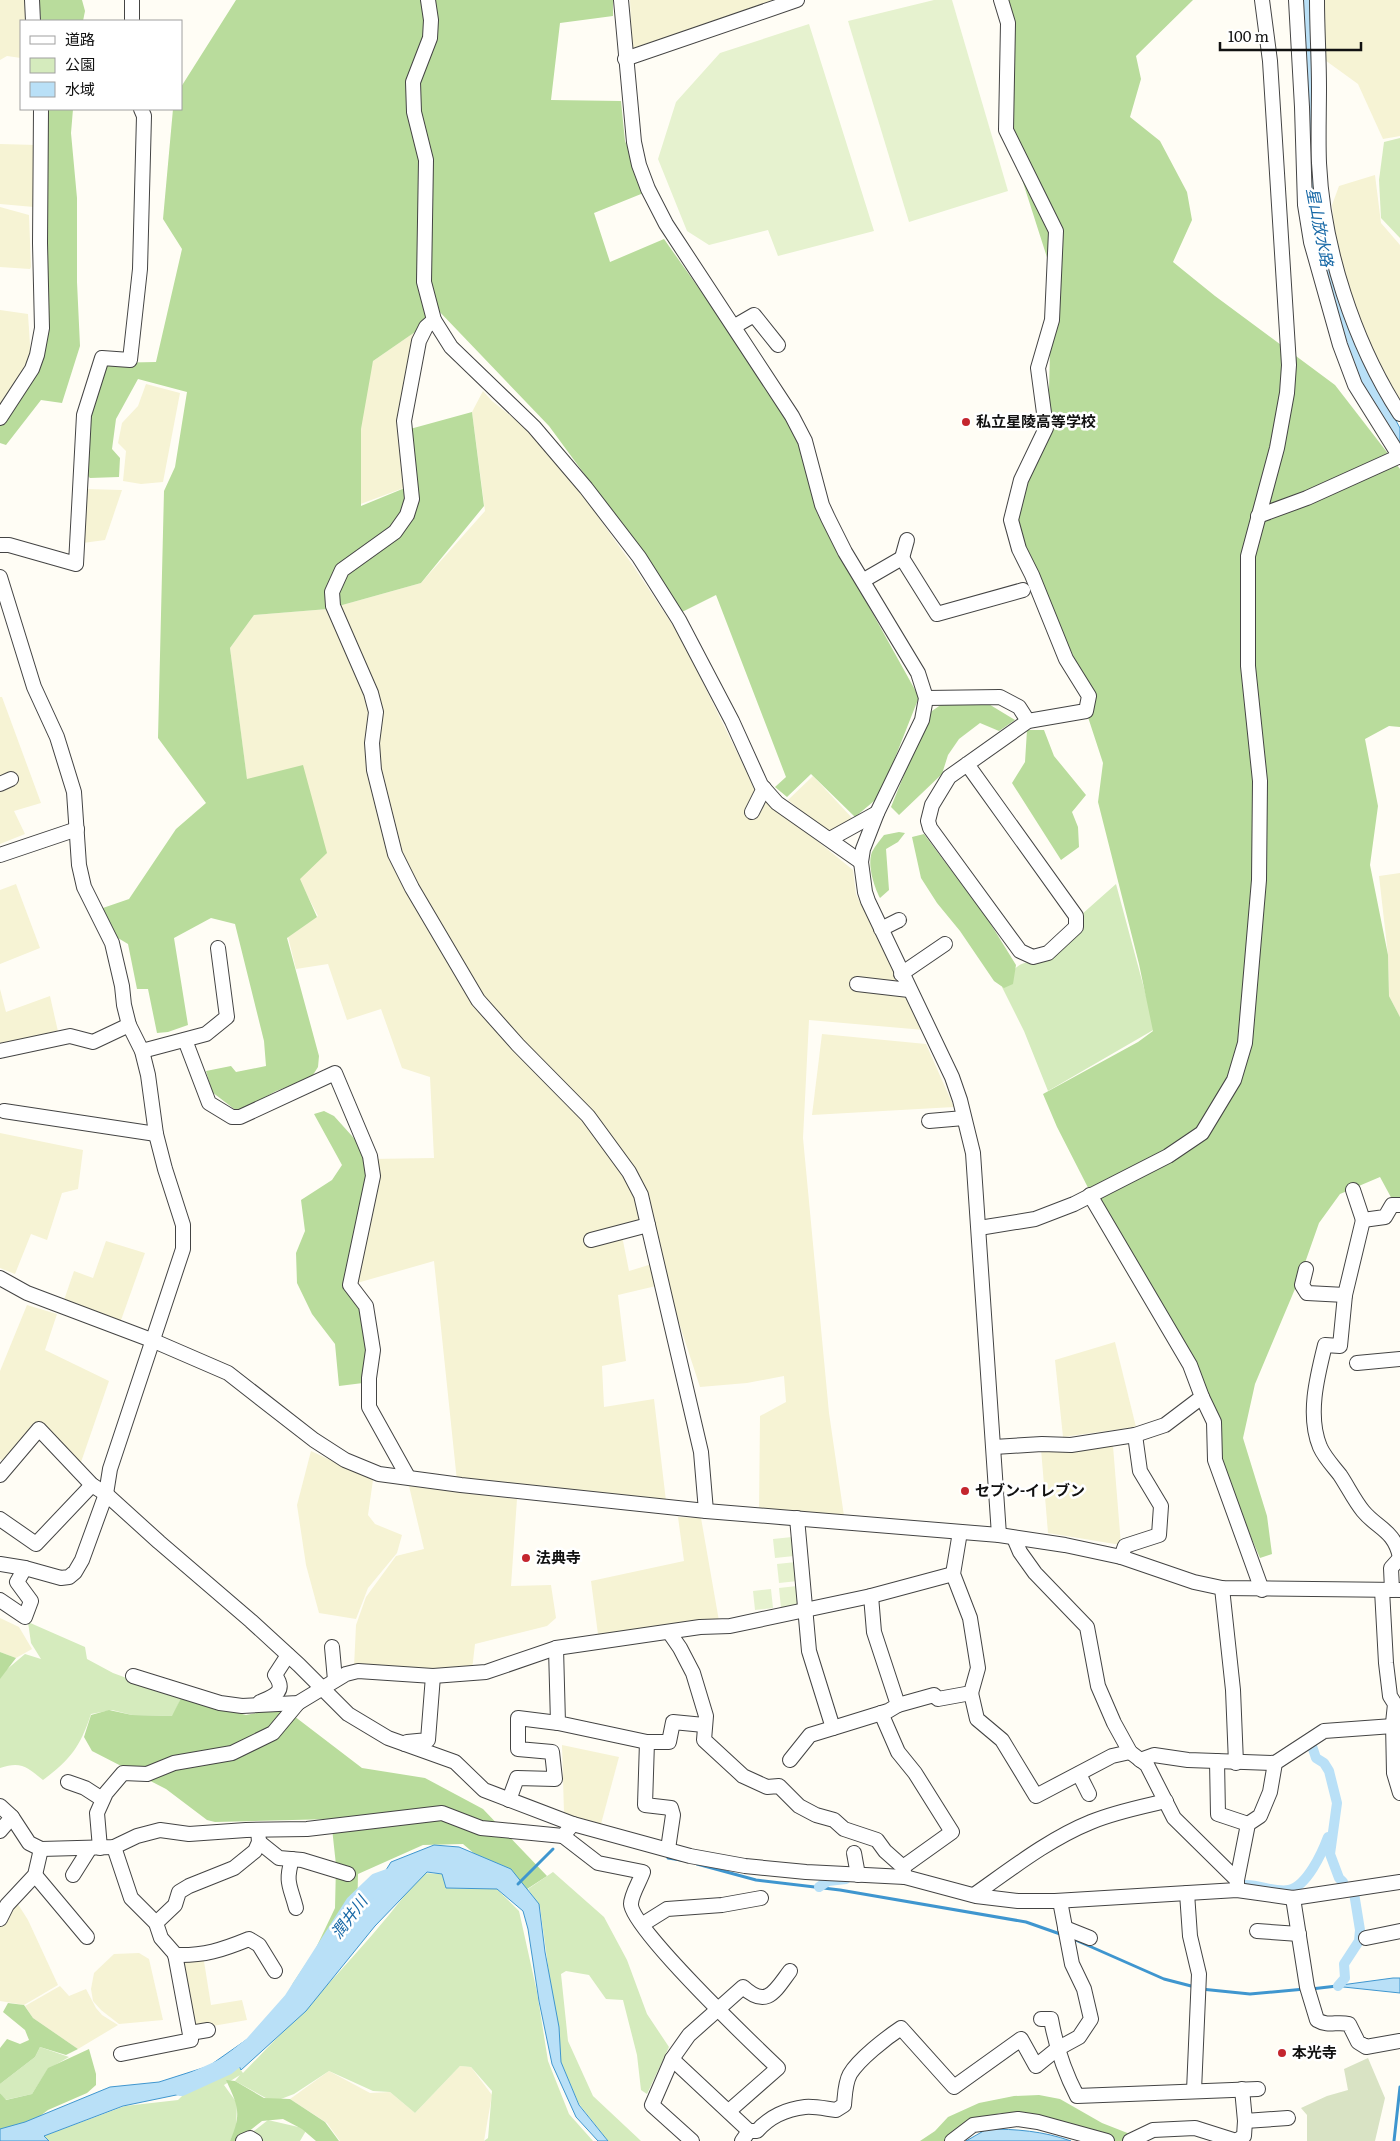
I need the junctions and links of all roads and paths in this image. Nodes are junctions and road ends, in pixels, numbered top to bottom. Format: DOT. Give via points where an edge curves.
graph roads {
  1 [pos="32,0"];
  2 [pos="132,0"];
  3 [pos="428,0"];
  4 [pos="621,0"];
  5 [pos="797,0"];
  6 [pos="1001,0"];
  7 [pos="1262,0"];
  8 [pos="1296,0"];
  9 [pos="1317,0"];
  10 [pos="33,20"];
  11 [pos="132,20"];
  12 [pos="625,59"];
  13 [pos="41,110"];
  14 [pos="141,110"];
  15 [pos="434,320"];
  16 [pos="735,326"];
  17 [pos="778,345"];
  18 [pos="1400,414"];
  19 [pos="0,418"];
  20 [pos="1400,456"];
  21 [pos="1258,516"];
  22 [pos="907,540"];
  23 [pos="0,545"];
  24 [pos="902,558"];
  25 [pos="0,577"];
  26 [pos="864,580"];
  27 [pos="1022,590"];
  28 [pos="926,698"];
  29 [pos="1028,721"];
  30 [pos="967,764"];
  31 [pos="764,788"];
  32 [pos="752,812"];
  33 [pos="877,813"];
  34 [pos="77,829"];
  35 [pos="830,839"];
  36 [pos="0,855"];
  37 [pos="861,862"];
  38 [pos="899,920"];
  39 [pos="881,929"];
  40 [pos="945,944"];
  41 [pos="218,948"];
  42 [pos="901,974"];
  43 [pos="857,984"];
  44 [pos="909,990"];
  45 [pos="129,1025"];
  46 [pos="185,1040"];
  47 [pos="0,1051"];
  48 [pos="142,1051"];
  49 [pos="4,1111"];
  50 [pos="964,1118"];
  51 [pos="929,1121"];
  52 [pos="156,1134"];
  53 [pos="1353,1190"];
  54 [pos="1090,1196"];
  55 [pos="1400,1205"];
  56 [pos="1363,1220"];
  57 [pos="648,1225"];
  58 [pos="979,1228"];
  59 [pos="591,1240"];
  60 [pos="1306,1269"];
  61 [pos="0,1278"];
  62 [pos="1345,1295"];
  63 [pos="154,1341"];
  64 [pos="1400,1358"];
  65 [pos="1357,1363"];
  66 [pos="1202,1397"];
  67 [pos="1134,1435"];
  68 [pos="994,1447"];
  69 [pos="0,1475"];
  70 [pos="408,1477"];
  71 [pos="92,1485"];
  72 [pos="106,1494"];
  73 [pos="706,1511"];
  74 [pos="797,1518"];
  75 [pos="0,1519"];
  76 [pos="960,1532"];
  77 [pos="998,1536"];
  78 [pos="1014,1538"];
  79 [pos="1121,1557"];
  80 [pos="1400,1558"];
  81 [pos="0,1564"];
  82 [pos="25,1568"];
  83 [pos="953,1574"];
  84 [pos="1222,1588"];
  85 [pos="1262,1590"];
  86 [pos="1391,1590"];
  87 [pos="871,1596"];
  88 [pos="0,1600"];
  89 [pos="804,1611"];
  90 [pos="669,1632"];
  91 [pos="332,1647"];
  92 [pos="556,1648"];
  93 [pos="288,1655"];
  94 [pos="133,1676"];
  95 [pos="433,1676"];
  96 [pos="335,1680"];
  97 [pos="321,1688"];
  98 [pos="971,1694"];
  99 [pos="298,1703"];
  100 [pos="898,1704"];
  101 [pos="252,1706"];
  102 [pos="881,1713"];
  103 [pos="558,1723"];
  104 [pos="1395,1724"];
  105 [pos="704,1725"];
  106 [pos="833,1728"];
  107 [pos="647,1742"];
  108 [pos="404,1745"];
  109 [pos="1135,1756"];
  110 [pos="790,1760"];
  111 [pos="1217,1761"];
  112 [pos="1236,1763"];
  113 [pos="1275,1763"];
  114 [pos="1079,1774"];
  115 [pos="68,1782"];
  116 [pos="1400,1793"];
  117 [pos="1089,1794"];
  118 [pos="102,1799"];
  119 [pos="509,1800"];
  120 [pos="1166,1802"];
  121 [pos="0,1806"];
  122 [pos="12,1818"];
  123 [pos="573,1824"];
  124 [pos="1248,1824"];
  125 [pos="0,1831"];
  126 [pos="259,1836"];
  127 [pos="563,1836"];
  128 [pos="114,1847"];
  129 [pos="95,1848"];
  130 [pos="41,1849"];
  131 [pos="668,1849"];
  132 [pos="854,1853"];
  133 [pos="292,1859"];
  134 [pos="904,1872"];
  135 [pos="348,1874"];
  136 [pos="35,1875"];
  137 [pos="73,1875"];
  138 [pos="858,1875"];
  139 [pos="1400,1882"];
  140 [pos="1237,1885"];
  141 [pos="1187,1893"];
  142 [pos="974,1895"];
  143 [pos="762,1898"];
  144 [pos="1293,1898"];
  145 [pos="1060,1900"];
  146 [pos="296,1908"];
  147 [pos="0,1919"];
  148 [pos="156,1923"];
  149 [pos="643,1924"];
  150 [pos="1257,1931"];
  151 [pos="1400,1931"];
  152 [pos="1066,1934"];
  153 [pos="1299,1934"];
  154 [pos="87,1937"];
  155 [pos="1090,1938"];
  156 [pos="1366,1938"];
  157 [pos="175,1955"];
  158 [pos="275,1971"];
  159 [pos="790,1971"];
  160 [pos="717,2010"];
  161 [pos="1041,2019"];
  162 [pos="208,2030"];
  163 [pos="190,2033"];
  164 [pos="1400,2040"];
  165 [pos="1057,2049"];
  166 [pos="121,2054"];
  167 [pos="672,2058"];
  168 [pos="1242,2089"];
  169 [pos="1258,2089"];
  170 [pos="1194,2092"];
  171 [pos="729,2111"];
  172 [pos="1288,2118"];
  173 [pos="1245,2121"];
  174 [pos="745,2136"];
  175 [pos="243,2141"];
  176 [pos="256,2141"];
  177 [pos="692,2141"];
  178 [pos="952,2141"];
  179 [pos="1107,2141"];
  180 [pos="1130,2141"];
  1 -- 10 [label="street"];
  2 -- 11 [label="street"];
  3 -- 15 [label="street" via="430,38 413,82 414,112 426,160 424,282"];
  4 -- 12 [label="street"];
  5 -- 12 [label="street"];
  6 -- 29 [label="street" via="1008,23 1006,130 1056,231 1052,320 1038,368 1046,428 1021,480 1011,520 1018,549 1066,659 1090,696 1086,711"];
  7 -- 21 [label="street" via="1272,80 1289,365 1277,448"];
  8 -- 20 [label="street" via="1305,205 1311,242 1340,345 1355,385"];
  9 -- 18 [label="street" via="1319,164 1332,251 1366,350"];
  12 -- 16 [label="street" via="634,142 648,189 666,224"];
  13 -- 19 [label="street" via="42,328 38,355 32,369"];
  14 -- 23 [label="street" via="144,116 140,268 130,360 102,358 84,415 76,564"];
  15 -- 31 [label="street" via="451,347 534,427 639,557 679,620"];
  15 -- 57 [label="street" via="419,341 404,421 412,499 407,515 396,532 342,570 332,592 333,606 371,693 376,712 372,743 374,770 395,854 412,888 478,1000 574,1100 629,1172 641,1195"];
  16 -- 17 [label="street" via="754,315"];
  16 -- 26 [label="street" via="792,416 805,442 822,505"];
  20 -- 21 [label="street"];
  21 -- 54 [label="street" via="1248,556 1248,666 1260,781 1259,880 1245,1043 1234,1080 1202,1132 1168,1156"];
  22 -- 24 [label="street"];
  24 -- 26 [label="street"];
  24 -- 27 [label="street" via="937,614"];
  25 -- 34 [label="street" via="34,687 58,737 74,792"];
  26 -- 28 [label="street" via="918,673"];
  28 -- 29 [label="street" via="1000,697 1019,707"];
  28 -- 33 [label="street" via="922,720"];
  29 -- 30 [label="street"];
  30 -- 30 [label="street" via="1076,916 1076,927 1048,953 1033,957 1020,950 930,828 928,821 932,805 949,777"];
  31 -- 32 [label="street"];
  31 -- 35 [label="street" via="777,803"];
  33 -- 35 [label="street"];
  33 -- 37 [label="street"];
  34 -- 36 [label="street"];
  34 -- 45 [label="street" via="84,887 112,943"];
  35 -- 37 [label="street"];
  37 -- 39 [label="street" via="865,892"];
  38 -- 39 [label="street"];
  39 -- 42 [label="street"];
  40 -- 42 [label="street"];
  41 -- 46 [label="street" via="227,1016 206,1034"];
  42 -- 44 [label="street"];
  43 -- 44 [label="street"];
  44 -- 50 [label="street" via="952,1077"];
  45 -- 47 [label="street" via="92,1042 70,1036"];
  45 -- 48 [label="street"];
  46 -- 48 [label="street"];
  46 -- 70 [label="street" via="209,1103 232,1117 240,1117 335,1073 370,1156 373,1176 350,1285 366,1306 372,1342 369,1407"];
  48 -- 52 [label="street"];
  49 -- 52 [label="street"];
  50 -- 51 [label="street"];
  50 -- 58 [label="street" via="973,1153"];
  52 -- 63 [label="street" via="182,1225 183,1249"];
  53 -- 56 [label="street"];
  54 -- 58 [label="street" via="1035,1219"];
  54 -- 66 [label="street" via="1190,1365"];
  55 -- 56 [label="street" via="1392,1205 1385,1217"];
  56 -- 62 [label="street"];
  57 -- 59 [label="street"];
  57 -- 73 [label="street" via="701,1452"];
  58 -- 68 [label="street"];
  60 -- 62 [label="street" via="1302,1285 1307,1293"];
  61 -- 63 [label="street" via="27,1293"];
  62 -- 80 [label="street" via="1340,1346 1325,1345 1315,1387 1314,1414 1320,1445 1328,1462 1364,1512 1392,1536"];
  63 -- 70 [label="street" via="228,1373 345,1460 379,1474"];
  63 -- 72 [label="street" via="110,1469"];
  64 -- 65 [label="street"];
  66 -- 67 [label="street" via="1165,1425"];
  66 -- 85 [label="street" via="1214,1422 1215,1460"];
  67 -- 68 [label="street" via="1071,1445"];
  67 -- 79 [label="street" via="1140,1471 1161,1506 1159,1535 1125,1546"];
  68 -- 77 [label="street"];
  69 -- 71 [label="street" via="39,1429"];
  70 -- 73 [label="street"];
  71 -- 72 [label="street"];
  71 -- 75 [label="street" via="36,1544"];
  72 -- 82 [label="street" via="75,1572 61,1578"];
  72 -- 93 [label="street"];
  73 -- 74 [label="street"];
  74 -- 76 [label="street"];
  74 -- 89 [label="street"];
  76 -- 77 [label="street"];
  76 -- 83 [label="street"];
  77 -- 78 [label="street"];
  78 -- 79 [label="street"];
  78 -- 109 [label="street" via="1035,1573 1087,1627 1098,1686 1114,1724"];
  79 -- 84 [label="street"];
  80 -- 86 [label="street" via="1390,1568"];
  81 -- 82 [label="street"];
  82 -- 88 [label="street" via="17,1582 31,1601 25,1617"];
  83 -- 87 [label="street"];
  83 -- 98 [label="street" via="970,1618 978,1668"];
  84 -- 85 [label="street"];
  84 -- 112 [label="street" via="1233,1690"];
  85 -- 86 [label="street"];
  86 -- 104 [label="street" via="1386,1663 1390,1696 1395,1704"];
  87 -- 89 [label="street"];
  87 -- 100 [label="street" via="874,1632"];
  89 -- 90 [label="street" via="730,1626"];
  89 -- 106 [label="street" via="809,1651"];
  90 -- 92 [label="street"];
  90 -- 105 [label="street" via="693,1673 706,1716"];
  91 -- 96 [label="street"];
  92 -- 95 [label="street" via="486,1672"];
  92 -- 103 [label="street"];
  93 -- 97 [label="street"];
  93 -- 101 [label="street" via="276,1674 280,1681 276,1694"];
  94 -- 101 [label="street" via="220,1703"];
  95 -- 96 [label="street" via="358,1671"];
  95 -- 108 [label="street" via="428,1740"];
  96 -- 97 [label="street"];
  97 -- 99 [label="street"];
  97 -- 108 [label="street" via="348,1714"];
  98 -- 100 [label="street" via="938,1699 934,1696"];
  98 -- 114 [label="street" via="977,1719 1002,1740 1036,1796"];
  99 -- 101 [label="street"];
  99 -- 118 [label="street" via="273,1733 232,1753 174,1763 147,1774 123,1773"];
  100 -- 102 [label="street"];
  102 -- 106 [label="street"];
  102 -- 134 [label="street" via="898,1752 916,1773 952,1832"];
  103 -- 107 [label="street"];
  103 -- 119 [label="street" via="518,1718 518,1749 552,1752 555,1779 516,1778"];
  104 -- 113 [label="street" via="1324,1731"];
  104 -- 116 [label="street" via="1394,1773"];
  105 -- 107 [label="street" via="673,1722 670,1742"];
  105 -- 134 [label="street" via="704,1740 743,1776 766,1788 779,1786 799,1806 877,1840"];
  106 -- 110 [label="street" via="810,1735"];
  107 -- 131 [label="street" via="645,1805 671,1808 673,1815"];
  108 -- 119 [label="street" via="455,1762 484,1790"];
  109 -- 111 [label="street" via="1154,1754"];
  109 -- 114 [label="street" via="1112,1756"];
  109 -- 120 [label="street" via="1147,1765"];
  111 -- 112 [label="street"];
  111 -- 124 [label="street" via="1218,1814"];
  112 -- 113 [label="street"];
  113 -- 124 [label="street" via="1270,1792 1260,1816"];
  114 -- 117 [label="street"];
  115 -- 118 [label="street"];
  118 -- 129 [label="street" via="97,1812"];
  119 -- 123 [label="street"];
  120 -- 140 [label="street" via="1174,1818"];
  120 -- 142 [label="street" via="1090,1822 1043,1848"];
  121 -- 122 [label="street"];
  122 -- 125 [label="street"];
  122 -- 130 [label="street" via="30,1844"];
  123 -- 127 [label="street"];
  123 -- 131 [label="street"];
  124 -- 140 [label="street"];
  126 -- 127 [label="street" via="442,1813 481,1828"];
  126 -- 128 [label="street" via="160,1830"];
  126 -- 133 [label="street" via="279,1858"];
  126 -- 148 [label="street" via="255,1851 234,1868 179,1892 175,1905"];
  127 -- 149 [label="street" via="598,1863 643,1872 631,1904 633,1914"];
  128 -- 129 [label="street"];
  128 -- 148 [label="street" via="131,1898"];
  129 -- 130 [label="street"];
  129 -- 137 [label="street"];
  130 -- 136 [label="street"];
  131 -- 138 [label="street" via="744,1866"];
  132 -- 138 [label="street"];
  133 -- 135 [label="street"];
  133 -- 146 [label="street" via="287,1876"];
  134 -- 138 [label="street"];
  134 -- 142 [label="street"];
  136 -- 147 [label="street"];
  136 -- 154 [label="street"];
  139 -- 144 [label="street"];
  140 -- 141 [label="street"];
  140 -- 144 [label="street"];
  141 -- 145 [label="street"];
  141 -- 170 [label="street" via="1190,1936 1199,1974"];
  142 -- 145 [label="street" via="1018,1901"];
  143 -- 149 [label="street" via="667,1909"];
  144 -- 153 [label="street"];
  145 -- 152 [label="street"];
  148 -- 157 [label="street" via="161,1938"];
  149 -- 160 [label="street" via="648,1934"];
  150 -- 153 [label="street"];
  151 -- 156 [label="street"];
  152 -- 155 [label="street"];
  152 -- 165 [label="street" via="1072,1964 1084,1989 1091,2019 1079,2037"];
  153 -- 164 [label="street" via="1307,1987 1317,2020 1325,2025 1349,2024 1358,2042 1366,2047"];
  157 -- 158 [label="street" via="215,1953 249,1939 259,1945"];
  157 -- 163 [label="street"];
  159 -- 160 [label="street" via="772,1995 764,1998 753,1996 743,1987"];
  160 -- 167 [label="street" via="689,2035"];
  160 -- 171 [label="street" via="778,2068"];
  161 -- 165 [label="street" via="1051,2019"];
  162 -- 163 [label="street"];
  163 -- 166 [label="street" via="191,2040"];
  165 -- 170 [label="street" via="1077,2096"];
  165 -- 174 [label="street" via="1036,2066 1021,2039 954,2087 901,2028 851,2073 844,2105 836,2110 806,2106 779,2114"];
  167 -- 171 [label="street"];
  167 -- 177 [label="street" via="652,2105"];
  168 -- 169 [label="street"];
  168 -- 170 [label="street"];
  168 -- 173 [label="street"];
  171 -- 174 [label="street"];
  172 -- 173 [label="street"];
  173 -- 180 [label="street" via="1244,2136 1236,2141 1195,2128 1153,2130"];
  175 -- 176 [label="street" via="250,2138"];
  178 -- 179 [label="street" via="973,2125 1018,2119"];
}
